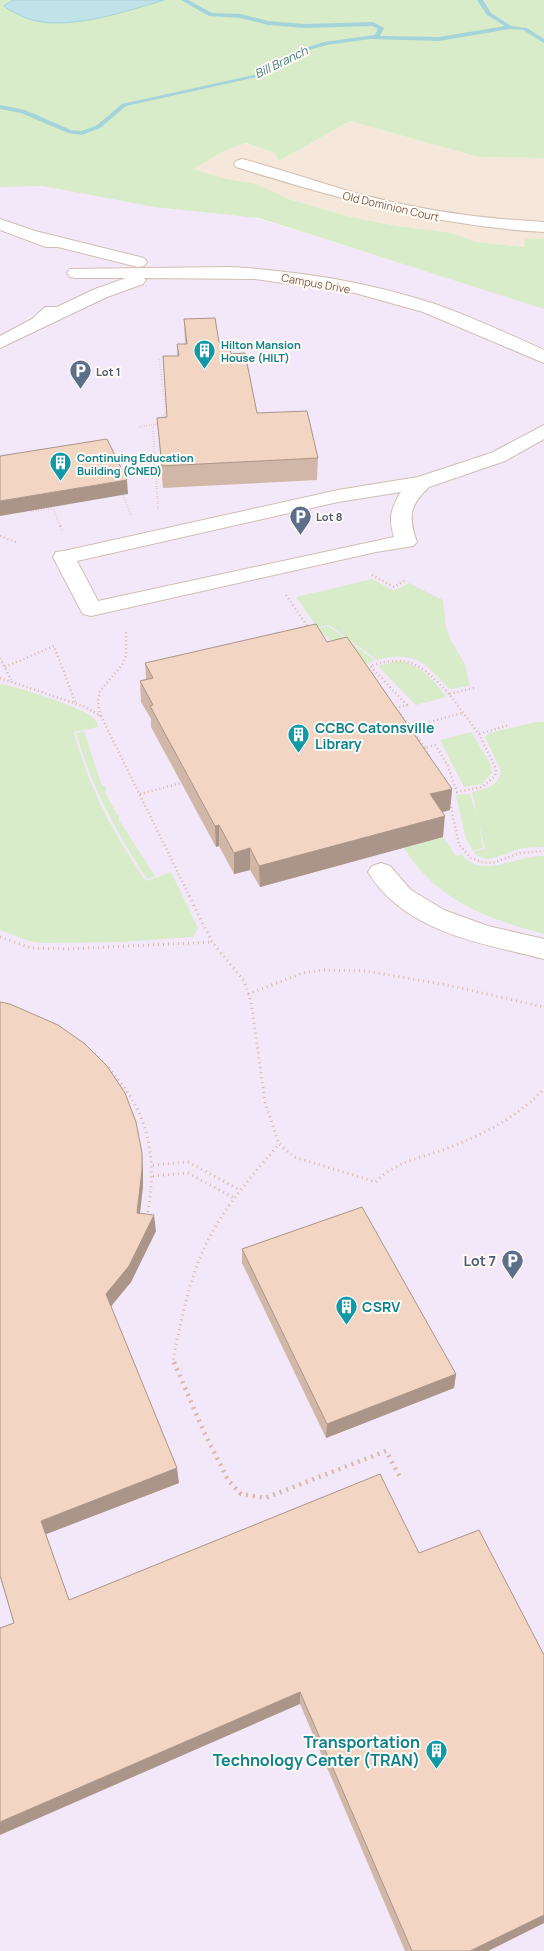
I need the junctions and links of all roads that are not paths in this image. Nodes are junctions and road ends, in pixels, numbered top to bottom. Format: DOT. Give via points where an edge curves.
graph roads {
  1 [pos="242,164"];
  2 [pos="0,224"];
  3 [pos="544,227"];
  4 [pos="36,236"];
  5 [pos="76,273"];
  6 [pos="175,273"];
  7 [pos="38,323"];
  8 [pos="0,344"];
  9 [pos="544,357"];
  10 [pos="544,431"];
  11 [pos="422,483"];
  12 [pos="381,872"];
  13 [pos="544,950"];
  1 -- 3 [label="street, Old Dominion Court" via="414,213 468,222"];
  2 -- 4 [label="street"];
  4 -- 5 [label="street" via="52,243 64,254"];
  4 -- 6 [label="street"];
  5 -- 6 [label="street, Campus Drive"];
  5 -- 7 [label="street" via="56,307"];
  6 -- 7 [label="street" via="122,284"];
  6 -- 9 [label="street, Campus Drive" via="280,276 381,295 429,308"];
  7 -- 8 [label="street"];
  10 -- 11 [label="street" via="498,457"];
  11 -- 11 [label="street" via="338,496 64,557 91,609 406,542 400,528 400,514 405,498"];
  12 -- 13 [label="street" via="402,897 435,917 482,934"];
}
